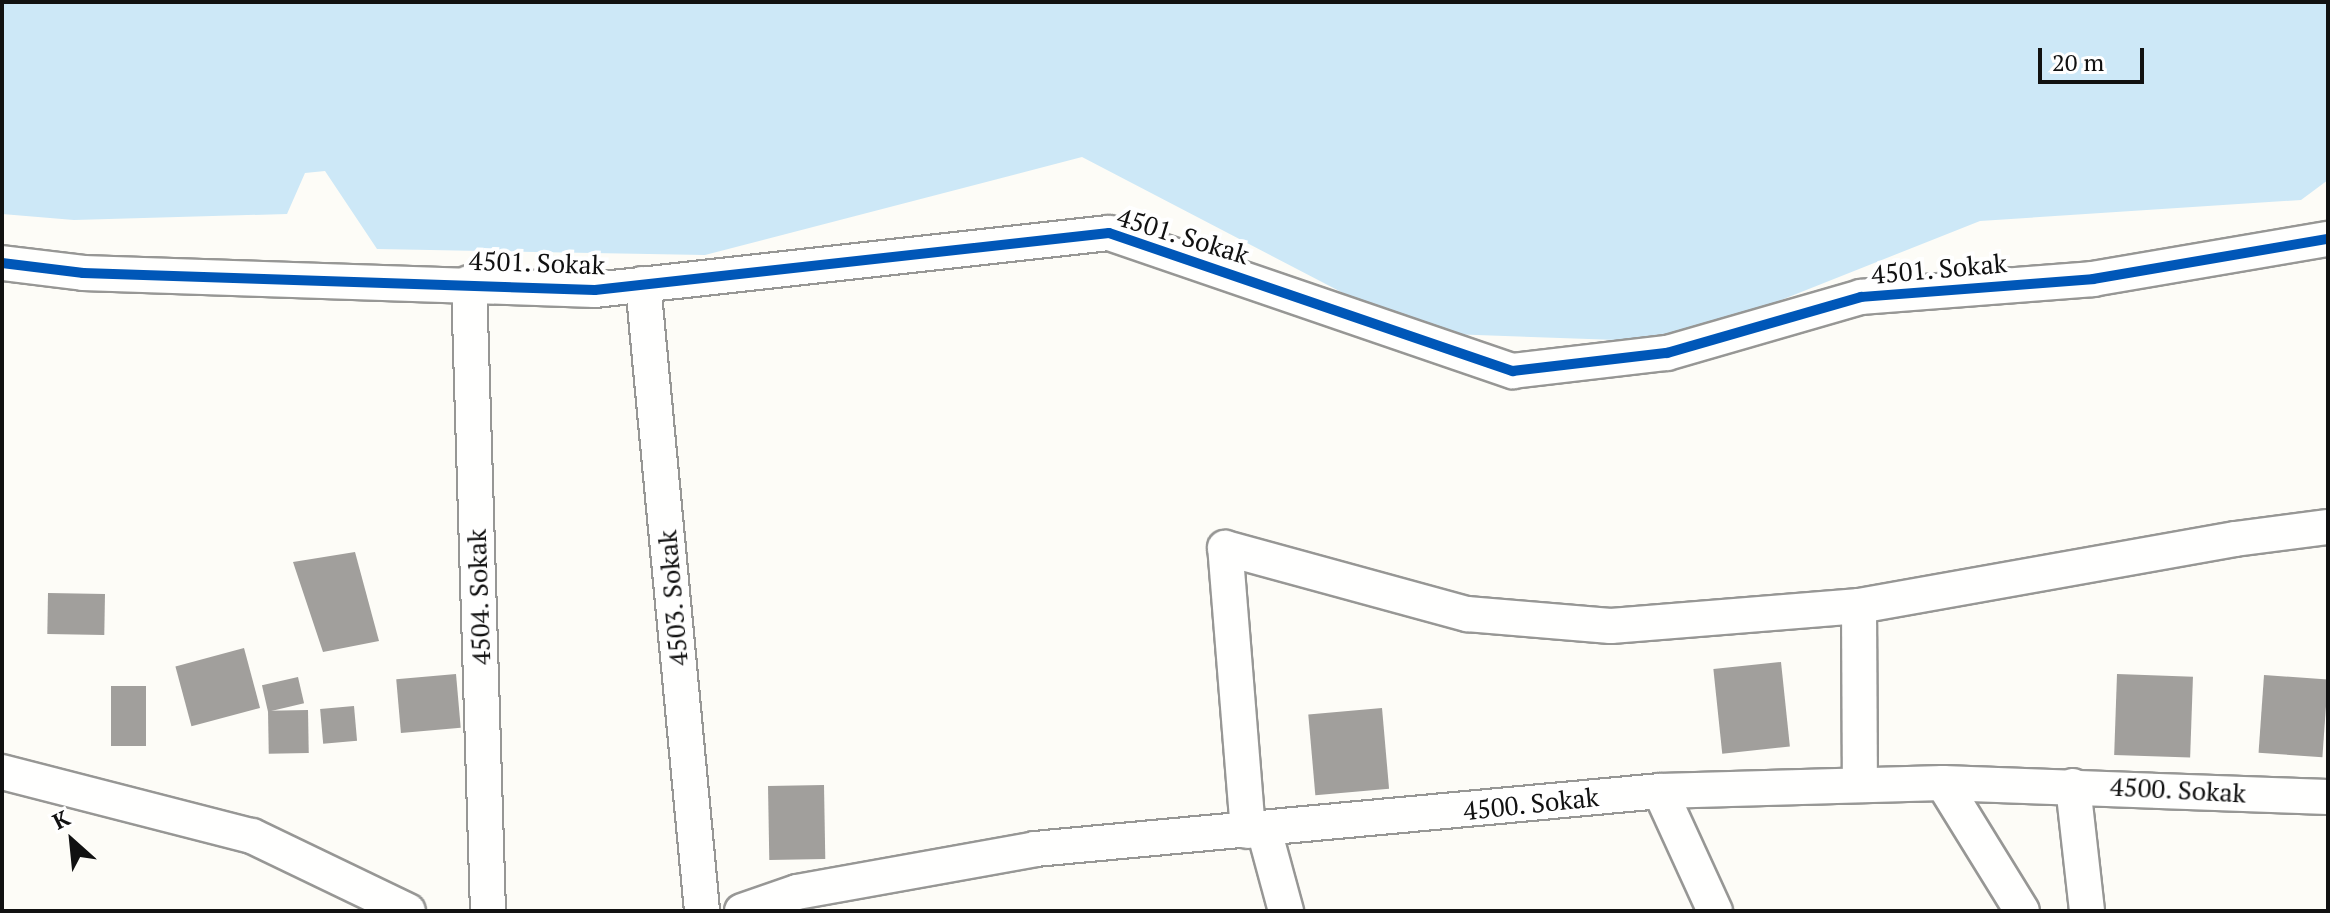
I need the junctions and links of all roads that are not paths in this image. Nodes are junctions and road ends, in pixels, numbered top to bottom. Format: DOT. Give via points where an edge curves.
graph roads {
  1 [pos="2326,243"];
  2 [pos="2,263"];
  3 [pos="469,283"];
  4 [pos="643,284"];
  5 [pos="2328,527"];
  6 [pos="1859,606"];
  7 [pos="2,772"];
  8 [pos="1943,783"];
  9 [pos="1860,785"];
  10 [pos="2073,786"];
  11 [pos="1660,791"];
  12 [pos="2328,797"];
  13 [pos="1256,830"];
  14 [pos="798,901"];
  15 [pos="408,911"];
  16 [pos="488,911"];
  17 [pos="702,911"];
  18 [pos="742,911"];
  19 [pos="1286,911"];
  20 [pos="1715,911"];
  21 [pos="2022,911"];
  22 [pos="2087,911"];
  1 -- 4 [label="street, 4501. Sokak" via="2093,279 1861,297 1667,353 1513,371 1109,233"];
  2 -- 3 [label="street, 4501. Sokak" via="83,273 326,284"];
  3 -- 4 [label="street, 4501. Sokak" via="595,290"];
  3 -- 16 [label="street, 4504. Sokak"];
  4 -- 17 [label="street, 4503. Sokak"];
  5 -- 6 [label="street"];
  6 -- 9 [label="street"];
  6 -- 13 [label="street" via="1611,626 1515,621 1418,604 1225,548"];
  7 -- 15 [label="street" via="252,836"];
  8 -- 9 [label="street, 4500. Sokak"];
  8 -- 10 [label="street, 4500. Sokak"];
  8 -- 21 [label="street"];
  9 -- 11 [label="street, 4500. Sokak"];
  10 -- 12 [label="street, 4500. Sokak"];
  10 -- 22 [label="street"];
  11 -- 13 [label="street, 4500. Sokak"];
  11 -- 20 [label="street"];
  13 -- 14 [label="street, 4500. Sokak" via="1035,849"];
  13 -- 19 [label="street"];
  14 -- 18 [label="street, 4500. Sokak"];
}
